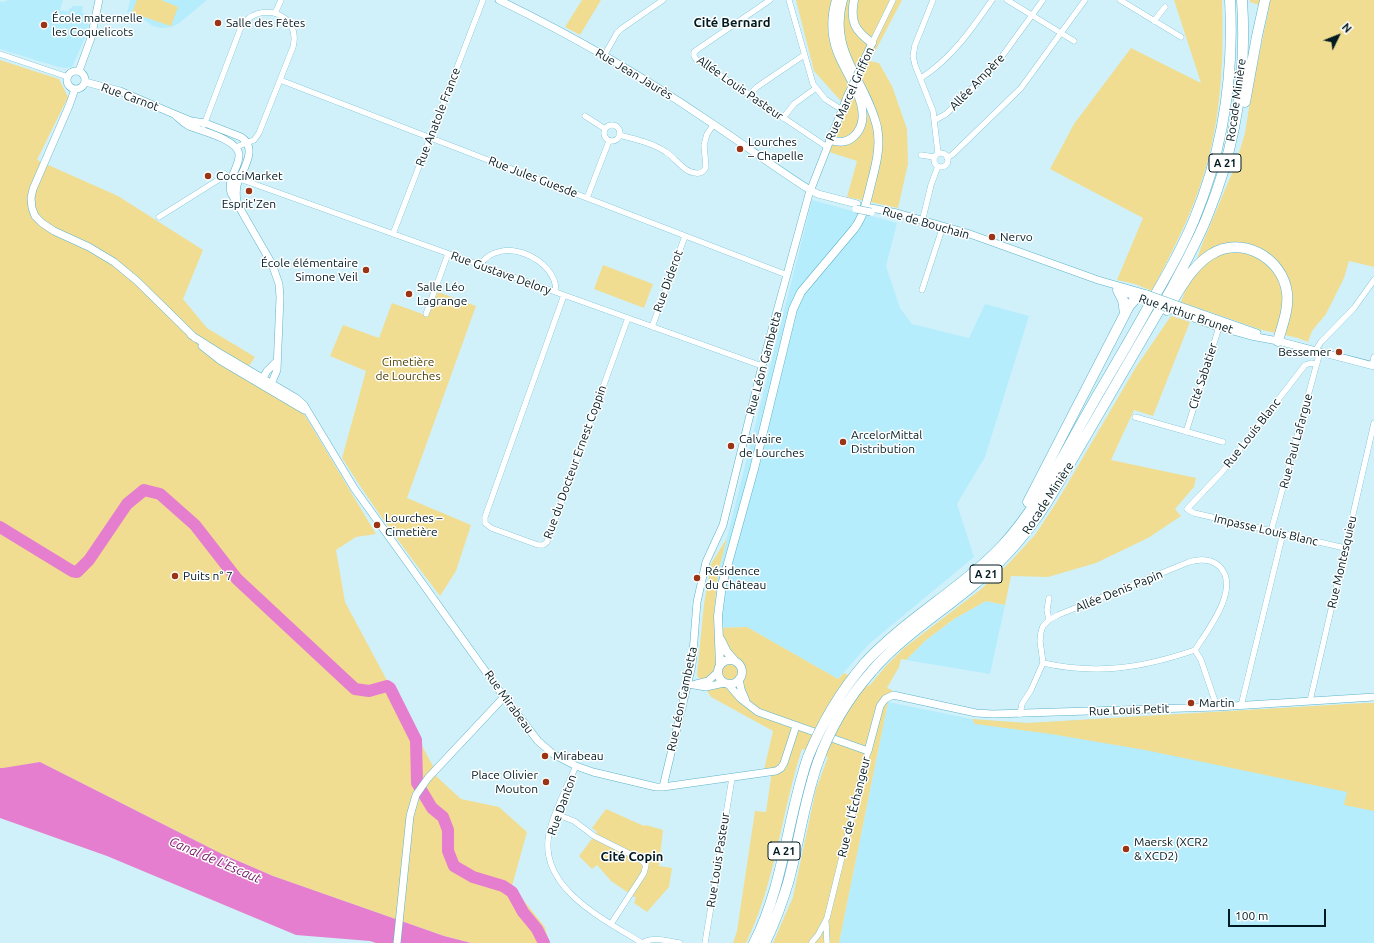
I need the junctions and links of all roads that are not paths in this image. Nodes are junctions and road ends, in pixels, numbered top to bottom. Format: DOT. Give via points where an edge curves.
graph roads {
  1 [pos="99,0"];
  2 [pos="281,0"];
  3 [pos="483,0"];
  4 [pos="499,0"];
  5 [pos="663,0"];
  6 [pos="770,0"];
  7 [pos="790,0"];
  8 [pos="836,0"];
  9 [pos="843,0"];
  10 [pos="854,0"];
  11 [pos="893,0"];
  12 [pos="933,0"];
  13 [pos="992,0"];
  14 [pos="1007,0"];
  15 [pos="1043,0"];
  16 [pos="1085,0"];
  17 [pos="1230,0"];
  18 [pos="1242,0"];
  19 [pos="1265,0"];
  20 [pos="1123,1"];
  21 [pos="1165,6"];
  22 [pos="276,12"];
  23 [pos="1032,16"];
  24 [pos="1154,21"];
  25 [pos="1061,33"];
  26 [pos="1181,37"];
  27 [pos="1074,41"];
  28 [pos="872,43"];
  29 [pos="0,54"];
  30 [pos="804,55"];
  31 [pos="604,56"];
  32 [pos="79,71"];
  33 [pos="68,77"];
  34 [pos="921,78"];
  35 [pos="280,80"];
  36 [pos="85,82"];
  37 [pos="75,88"];
  38 [pos="816,88"];
  39 [pos="749,95"];
  40 [pos="842,110"];
  41 [pos="174,114"];
  42 [pos="585,116"];
  43 [pos="783,118"];
  44 [pos="935,120"];
  45 [pos="204,123"];
  46 [pos="714,124"];
  47 [pos="605,129"];
  48 [pos="202,131"];
  49 [pos="619,135"];
  50 [pos="431,138"];
  51 [pos="1231,140"];
  52 [pos="609,141"];
  53 [pos="248,143"];
  54 [pos="828,144"];
  55 [pos="236,147"];
  56 [pos="921,155"];
  57 [pos="936,155"];
  58 [pos="947,158"];
  59 [pos="938,166"];
  60 [pos="228,175"];
  61 [pos="240,179"];
  62 [pos="809,192"];
  63 [pos="587,198"];
  64 [pos="238,205"];
  65 [pos="159,217"];
  66 [pos="922,222"];
  67 [pos="943,226"];
  68 [pos="393,234"];
  69 [pos="685,236"];
  70 [pos="448,254"];
  71 [pos="480,265"];
  72 [pos="787,275"];
  73 [pos="1098,280"];
  74 [pos="1374,280"];
  75 [pos="922,290"];
  76 [pos="1118,290"];
  77 [pos="556,292"];
  78 [pos="564,295"];
  79 [pos="1143,296"];
  80 [pos="426,314"];
  81 [pos="1125,314"];
  82 [pos="628,318"];
  83 [pos="1220,324"];
  84 [pos="652,327"];
  85 [pos="1143,337"];
  86 [pos="1278,341"];
  87 [pos="1318,352"];
  88 [pos="1374,357"];
  89 [pos="277,361"];
  90 [pos="1317,364"];
  91 [pos="762,366"];
  92 [pos="1373,366"];
  93 [pos="261,381"];
  94 [pos="270,386"];
  95 [pos="1135,417"];
  96 [pos="1374,423"];
  97 [pos="1186,432"];
  98 [pos="1223,442"];
  99 [pos="1187,509"];
  100 [pos="1271,531"];
  101 [pos="1283,534"];
  102 [pos="1345,548"];
  103 [pos="974,571"];
  104 [pos="1048,598"];
  105 [pos="1049,620"];
  106 [pos="719,631"];
  107 [pos="1195,650"];
  108 [pos="734,660"];
  109 [pos="1043,663"];
  110 [pos="719,669"];
  111 [pos="739,680"];
  112 [pos="726,683"];
  113 [pos="688,684"];
  114 [pos="504,697"];
  115 [pos="1374,697"];
  116 [pos="886,698"];
  117 [pos="1310,701"];
  118 [pos="1241,706"];
  119 [pos="751,707"];
  120 [pos="1217,707"];
  121 [pos="1020,714"];
  122 [pos="796,726"];
  123 [pos="868,751"];
  124 [pos="813,759"];
  125 [pos="576,766"];
  126 [pos="732,778"];
  127 [pos="663,787"];
  128 [pos="556,814"];
  129 [pos="827,918"];
  130 [pos="611,924"];
  131 [pos="811,942"];
  132 [pos="397,943"];
  133 [pos="642,943"];
  134 [pos="680,943"];
  135 [pos="705,943"];
  136 [pos="754,943"];
  137 [pos="766,943"];
  138 [pos="827,943"];
  1 -- 32 [label="street" via="91,38"];
  2 -- 22 [label="street"];
  3 -- 50 [label="street, Rue Anatole France"];
  4 -- 31 [label="street, Rue Jean Jaurès"];
  5 -- 31 [label="street" via="621,29"];
  6 -- 39 [label="street, Allée Louis Pasteur" via="694,54 696,59"];
  7 -- 30 [label="street"];
  8 -- 54 [label="main road" via="832,20 834,41 860,101 863,117 860,128 850,139"];
  9 -- 106 [label="main road" via="839,20 841,42 877,126 879,146 876,164 859,221 805,287 795,304 722,586 718,609"];
  10 -- 28 [label="main road" via="854,22 860,33"];
  11 -- 28 [label="street, Rue Marcel Griffon"];
  12 -- 34 [label="street" via="913,52"];
  13 -- 34 [label="street" via="963,40"];
  14 -- 23 [label="street"];
  15 -- 23 [label="street, Allée Ampère"];
  16 -- 25 [label="street"];
  17 -- 103 [label="highway, Rocade Minière / A 21" via="1231,48 1226,105 1214,160 1194,220 1160,288 1039,495 1010,536"];
  18 -- 51 [label="highway, Rocade Minière / A 21" via="1242,68"];
  19 -- 51 [label="highway" via="1238,133"];
  20 -- 24 [label="street"];
  21 -- 24 [label="street"];
  22 -- 35 [label="street" via="290,22 294,36 293,47"];
  22 -- 45 [label="street" via="256,12 242,24"];
  23 -- 25 [label="street"];
  23 -- 44 [label="street, Allée Ampère" via="995,66 946,114"];
  24 -- 26 [label="street"];
  25 -- 27 [label="street"];
  25 -- 58 [label="street" via="1021,88"];
  28 -- 40 [label="street, Rue Marcel Griffon, bridge"];
  29 -- 33 [label="street"];
  30 -- 38 [label="street" via="810,78"];
  30 -- 39 [label="street"];
  31 -- 46 [label="street, Rue Jean Jaurès"];
  32 -- 33 [label="street"];
  32 -- 36 [label="street" via="84,75"];
  33 -- 37 [label="street" via="69,84"];
  34 -- 44 [label="street"];
  35 -- 50 [label="street, Rue Jules Guesde"];
  35 -- 53 [label="street" via="259,133"];
  36 -- 37 [label="street" via="82,87"];
  36 -- 41 [label="street, Rue Carnot" via="120,91"];
  37 -- 93 [label="street, Rue Mirabeau" via="33,189 31,203 38,220 114,262 192,334"];
  38 -- 40 [label="street" via="825,99"];
  38 -- 43 [label="street" via="794,104"];
  39 -- 43 [label="street, Allée Louis Pasteur"];
  40 -- 54 [label="street, Rue Marcel Griffon"];
  41 -- 45 [label="street, Rue Carnot"];
  41 -- 48 [label="street, Rue Carnot" via="186,124"];
  42 -- 47 [label="street"];
  43 -- 54 [label="street, Allée Louis Pasteur"];
  44 -- 57 [label="street"];
  45 -- 48 [label="street"];
  45 -- 53 [label="street, Rue Carnot" via="241,137"];
  46 -- 49 [label="street" via="705,141 706,167 698,173 689,171 662,149"];
  46 -- 62 [label="street, Rue Jean Jaurès" via="763,158 786,178"];
  47 -- 49 [label="street" via="614,126"];
  47 -- 52 [label="street" via="604,134"];
  48 -- 55 [label="street, Rue Carnot"];
  49 -- 52 [label="street" via="615,140"];
  50 -- 63 [label="street, Rue Jules Guesde"];
  50 -- 68 [label="street, Rue Anatole France"];
  51 -- 85 [label="highway, Rocade Minière / A 21" via="1217,189 1202,228"];
  52 -- 63 [label="street"];
  53 -- 55 [label="street"];
  53 -- 61 [label="street" via="250,153"];
  54 -- 62 [label="street, Rue Marcel Griffon"];
  55 -- 60 [label="street" via="239,156"];
  56 -- 57 [label="street"];
  57 -- 58 [label="street" via="944,154"];
  57 -- 59 [label="street" via="935,163"];
  58 -- 59 [label="street" via="946,164"];
  59 -- 66 [label="street"];
  60 -- 64 [label="street" via="230,189"];
  60 -- 65 [label="street"];
  61 -- 64 [label="street" via="236,190"];
  61 -- 68 [label="street, Rue Gustave Delory"];
  62 -- 66 [label="street, Rue de Bouchain" via="871,210 897,213"];
  62 -- 72 [label="street, Rue Léon Gambetta"];
  63 -- 69 [label="street, Rue Jules Guesde"];
  64 -- 89 [label="street" via="272,264 278,280 280,297"];
  66 -- 67 [label="street, Rue de Bouchain"];
  67 -- 73 [label="street, Rue de Bouchain"];
  67 -- 75 [label="street"];
  68 -- 70 [label="street, Rue Gustave Delory"];
  69 -- 72 [label="street, Rue Jules Guesde"];
  69 -- 84 [label="street, Rue Diderot"];
  70 -- 71 [label="street, Rue Gustave Delory"];
  70 -- 80 [label="street"];
  71 -- 77 [label="street, Rue Gustave Delory"];
  71 -- 77 [label="street" via="500,251 526,254 546,268 556,284"];
  72 -- 91 [label="street, Rue Léon Gambetta"];
  73 -- 76 [label="street, Rue Arthur Brunet"];
  73 -- 79 [label="street"];
  74 -- 87 [label="street" via="1354,308 1321,342"];
  76 -- 79 [label="street, Rue Arthur Brunet"];
  76 -- 81 [label="highway"];
  77 -- 78 [label="street, Rue Gustave Delory"];
  78 -- 82 [label="street, Rue Gustave Delory"];
  78 -- 82 [label="street, Rue du Docteur Ernest Coppin" via="484,519 491,528 543,545 548,539"];
  79 -- 81 [label="highway" via="1131,303"];
  79 -- 83 [label="street, Rue Arthur Brunet, bridge"];
  81 -- 103 [label="highway" via="1026,504 1010,528"];
  82 -- 84 [label="street, Rue Gustave Delory"];
  83 -- 86 [label="street, Rue Arthur Brunet" via="1251,336"];
  83 -- 97 [label="street, Cité Sabatier"];
  84 -- 91 [label="street, Rue Gustave Delory"];
  85 -- 86 [label="highway" via="1153,331 1188,278 1202,262 1219,250 1237,246 1252,250 1266,258 1285,283 1288,303"];
  85 -- 124 [label="highway, Rocade Minière / A 21, bridge" via="1053,494 1026,534 986,575 899,644 872,671 844,708"];
  86 -- 87 [label="street, Rue Arthur Brunet"];
  87 -- 90 [label="street, Rue Paul Lafargue"];
  87 -- 92 [label="street, Rue Arthur Brunet"];
  88 -- 92 [label="street"];
  89 -- 93 [label="street"];
  89 -- 94 [label="street" via="277,370"];
  90 -- 99 [label="street, Rue Louis Blanc" via="1305,365 1222,472"];
  90 -- 100 [label="street, Rue Paul Lafargue"];
  91 -- 113 [label="street, Rue Léon Gambetta" via="723,525 707,558 698,597"];
  93 -- 94 [label="street, Rue Mirabeau"];
  94 -- 114 [label="street, Rue Mirabeau" via="309,415 354,488"];
  95 -- 97 [label="street"];
  96 -- 102 [label="street, Rue Montesquieu"];
  97 -- 98 [label="street"];
  99 -- 100 [label="street, Impasse Louis Blanc" via="1194,513"];
  100 -- 101 [label="street, Impasse Louis Blanc"];
  101 -- 102 [label="street, Impasse Louis Blanc"];
  101 -- 118 [label="street"];
  102 -- 117 [label="street, Rue Montesquieu"];
  103 -- 124 [label="highway, Rocade Minière / A 21, bridge" via="905,626 864,664 824,722"];
  104 -- 105 [label="street"];
  105 -- 107 [label="street, Allée Denis Papin" via="1189,562 1204,560 1221,568 1226,579 1224,597 1218,613"];
  105 -- 109 [label="street" via="1041,632"];
  106 -- 108 [label="main road" via="727,652"];
  106 -- 110 [label="main road"];
  107 -- 109 [label="street" via="1154,663 1120,668 1073,668"];
  107 -- 120 [label="street"];
  108 -- 110 [label="main road" via="726,660"];
  108 -- 111 [label="main road" via="741,667"];
  109 -- 121 [label="street" via="1022,704"];
  110 -- 112 [label="main road" via="719,678"];
  110 -- 113 [label="street" via="706,682"];
  111 -- 112 [label="main road" via="733,684"];
  111 -- 119 [label="street" via="743,694"];
  112 -- 113 [label="street" via="706,687"];
  112 -- 119 [label="street"];
  113 -- 127 [label="street, Rue Léon Gambetta"];
  114 -- 125 [label="street, Rue Mirabeau" via="545,748"];
  114 -- 132 [label="street" via="416,795 410,816"];
  115 -- 117 [label="street, Rue Louis Petit"];
  116 -- 121 [label="street, Rue Louis Petit" via="894,695 982,714"];
  116 -- 123 [label="street, Rue de l'Échangeur" via="879,708"];
  117 -- 118 [label="street, Rue Louis Petit"];
  118 -- 120 [label="street, Rue Louis Petit"];
  119 -- 122 [label="street"];
  120 -- 121 [label="street, Rue Louis Petit"];
  122 -- 123 [label="street"];
  122 -- 126 [label="street, Rue Mirabeau" via="781,768 772,772"];
  123 -- 129 [label="street, Rue de l'Échangeur"];
  124 -- 136 [label="highway, Rocade Minière / A 21" via="795,800 774,893"];
  124 -- 137 [label="highway, Rocade Minière / A 21" via="788,882"];
  125 -- 127 [label="street, Rue Mirabeau"];
  125 -- 128 [label="street, Rue Danton"];
  126 -- 127 [label="street, Rue Mirabeau"];
  126 -- 135 [label="street, Rue Louis Pasteur"];
  128 -- 130 [label="street, Rue Danton" via="548,839 548,855 552,868 578,900"];
  128 -- 130 [label="street" via="574,821 594,836 644,862 644,873"];
  129 -- 131 [label="street, Rue de l'Échangeur"];
  129 -- 138 [label="street, Rue de l'Échangeur"];
  130 -- 133 [label="street, Rue Danton"];
  131 -- 138 [label="street" via="819,940"];
  133 -- 134 [label="street" via="653,939"];
}
